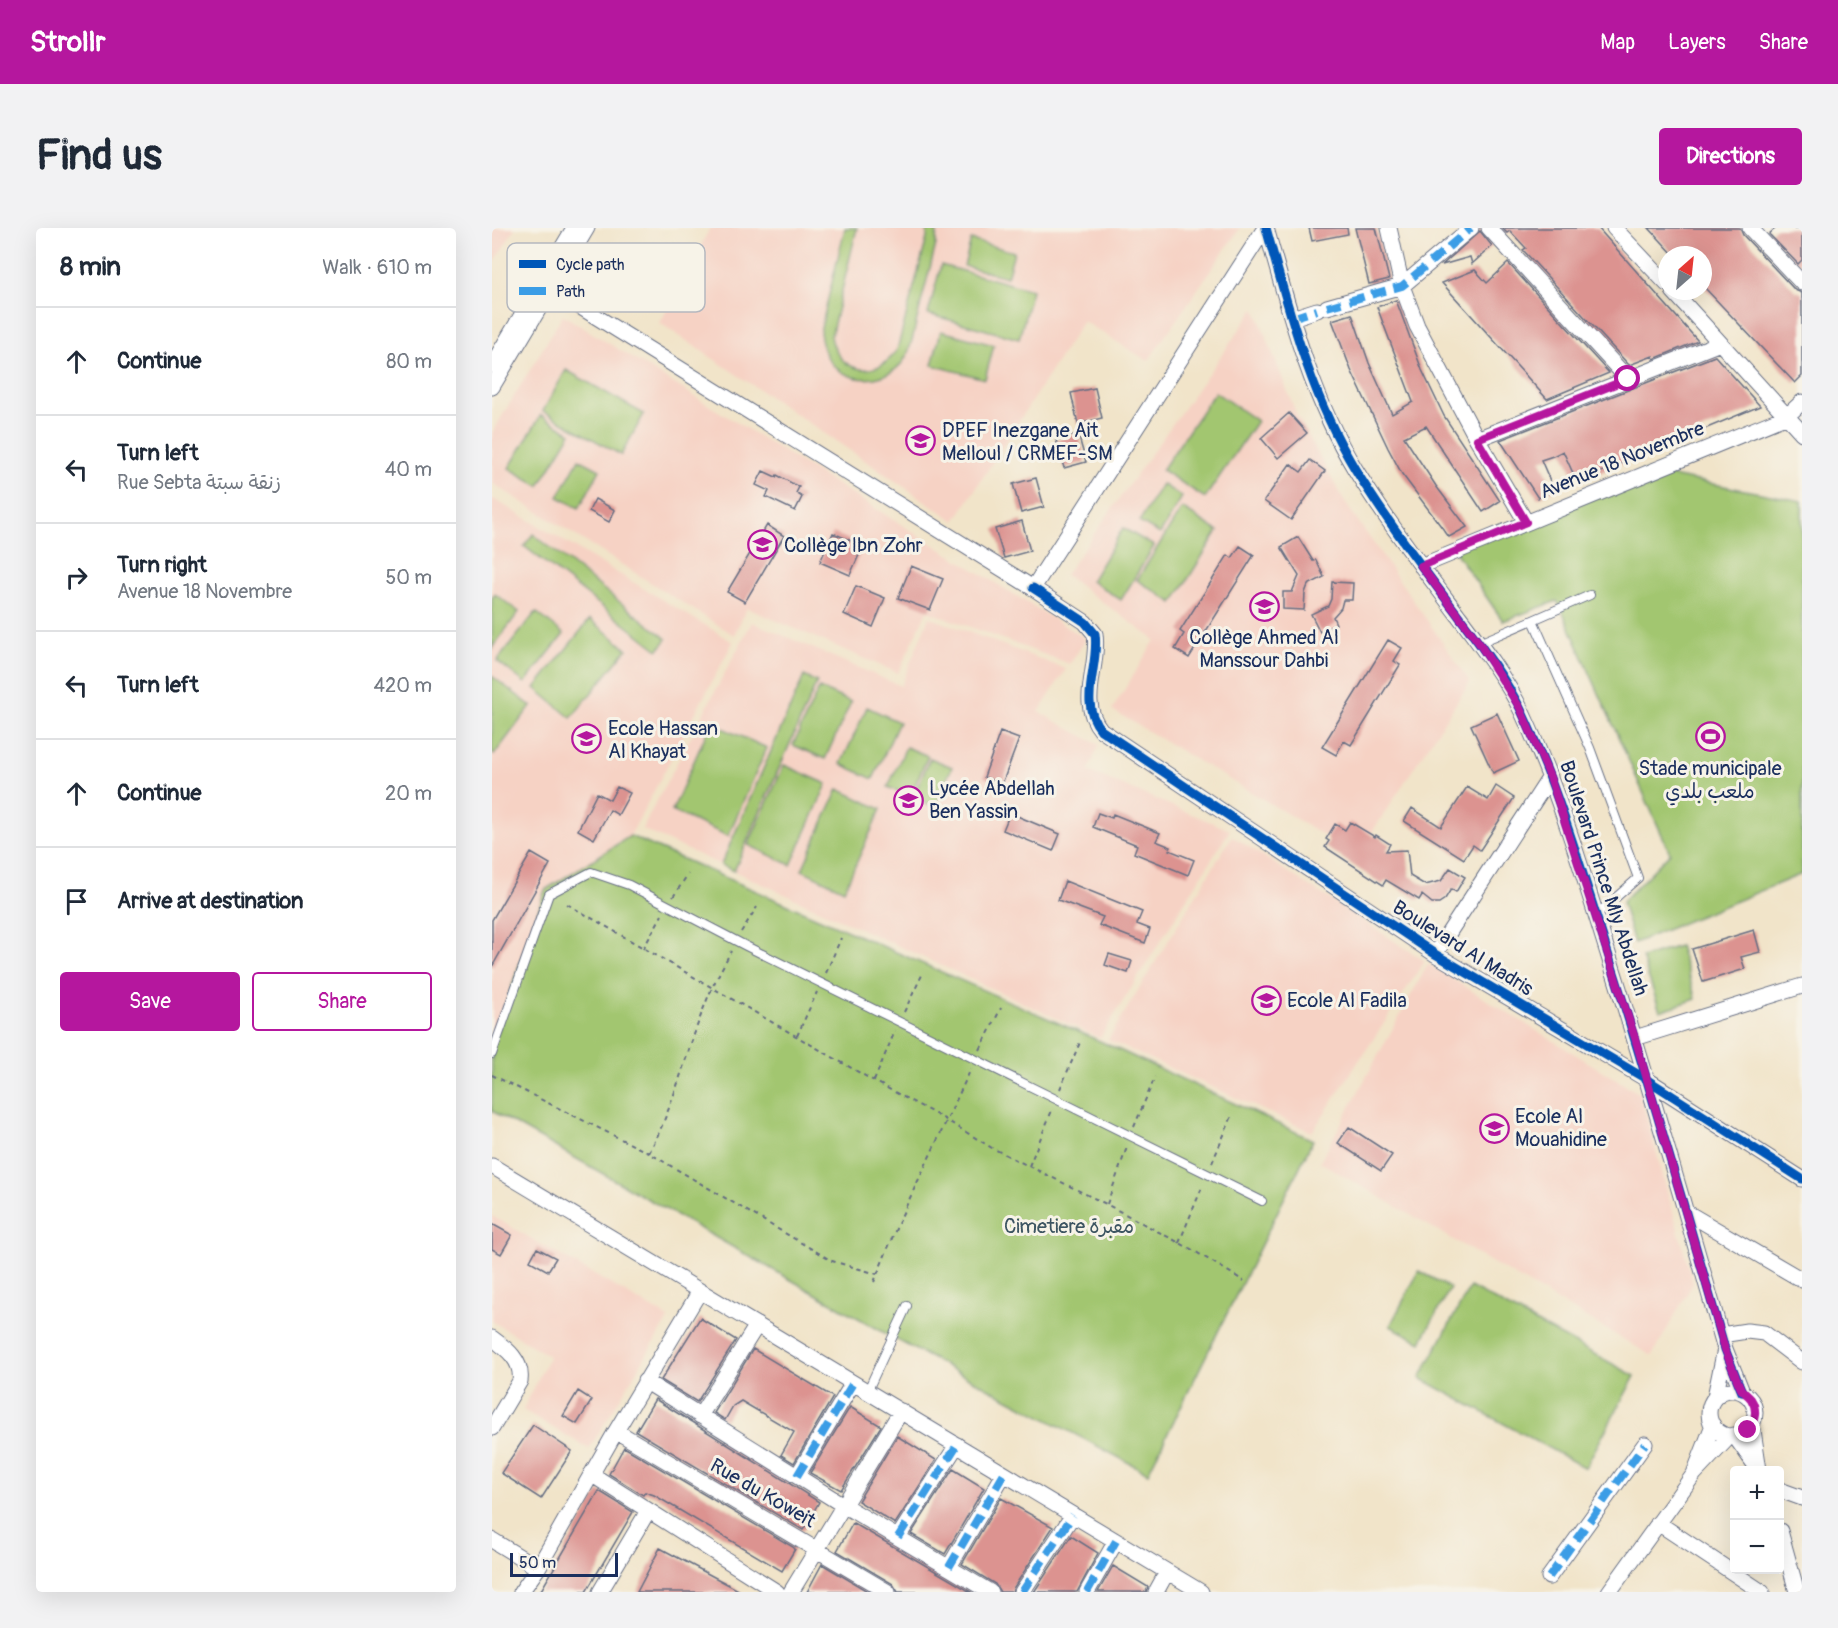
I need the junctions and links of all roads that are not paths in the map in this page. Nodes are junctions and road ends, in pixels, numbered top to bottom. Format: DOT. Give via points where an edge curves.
graph roads {
  1 [pos="574,228"];
  2 [pos="587,228"];
  3 [pos="1266,228"];
  4 [pos="1389,228"];
  5 [pos="1471,228"];
  6 [pos="1489,228"];
  7 [pos="1614,228"];
  8 [pos="1750,228"];
  9 [pos="565,243"];
  10 [pos="578,243"];
  11 [pos="1658,274"];
  12 [pos="1802,282"];
  13 [pos="1402,286"];
  14 [pos="1681,300"];
  15 [pos="524,312"];
  16 [pos="536,312"];
  17 [pos="589,312"];
  18 [pos="1292,318"];
  19 [pos="1720,343"];
  20 [pos="492,365"];
  21 [pos="1628,379"];
  22 [pos="492,387"];
  23 [pos="1802,402"];
  24 [pos="1786,416"];
  25 [pos="1802,433"];
  26 [pos="1477,439"];
  27 [pos="1526,522"];
  28 [pos="1421,566"];
  29 [pos="1033,588"];
  30 [pos="1590,595"];
  31 [pos="1533,620"];
  32 [pos="1479,643"];
  33 [pos="1550,777"];
  34 [pos="1596,915"];
  35 [pos="1435,954"];
  36 [pos="1802,987"];
  37 [pos="1635,1038"];
  38 [pos="492,1054"];
  39 [pos="1646,1079"];
  40 [pos="492,1166"];
  41 [pos="1802,1179"];
  42 [pos="1262,1201"];
  43 [pos="1686,1212"];
  44 [pos="1802,1280"];
  45 [pos="700,1291"];
  46 [pos="907,1306"];
  47 [pos="757,1325"];
  48 [pos="492,1338"];
  49 [pos="1723,1342"];
  50 [pos="1802,1362"];
  51 [pos="645,1382"];
  52 [pos="853,1383"];
  53 [pos="867,1392"];
  54 [pos="1743,1392"];
  55 [pos="1715,1397"];
  56 [pos="901,1412"];
  57 [pos="700,1416"];
  58 [pos="1752,1424"];
  59 [pos="1713,1425"];
  60 [pos="492,1428"];
  61 [pos="616,1431"];
  62 [pos="1732,1436"];
  63 [pos="1645,1444"];
  64 [pos="957,1446"];
  65 [pos="1756,1466"];
  66 [pos="1758,1466"];
  67 [pos="591,1474"];
  68 [pos="1004,1474"];
  69 [pos="1694,1474"];
  70 [pos="797,1476"];
  71 [pos="1784,1492"];
  72 [pos="1802,1498"];
  73 [pos="843,1505"];
  74 [pos="648,1511"];
  75 [pos="1073,1515"];
  76 [pos="1658,1523"];
  77 [pos="898,1537"];
  78 [pos="492,1540"];
  79 [pos="1116,1541"];
  80 [pos="1784,1544"];
  81 [pos="817,1549"];
  82 [pos="949,1567"];
  83 [pos="538,1568"];
  84 [pos="1167,1572"];
  85 [pos="1549,1577"];
  86 [pos="1798,1588"];
  87 [pos="521,1592"];
  88 [pos="600,1592"];
  89 [pos="777,1592"];
  90 [pos="791,1592"];
  91 [pos="888,1592"];
  92 [pos="990,1592"];
  93 [pos="1022,1592"];
  94 [pos="1087,1592"];
  95 [pos="1156,1592"];
  96 [pos="1201,1592"];
  97 [pos="1609,1592"];
  98 [pos="1762,1592"];
  1 -- 9 [label="street"];
  2 -- 10 [label="street"];
  3 -- 18 [label="street, Boulevard Prince Mly Abdellah"];
  3 -- 29 [label="street"];
  4 -- 13 [label="street"];
  5 -- 13 [label="street"];
  6 -- 21 [label="street"];
  7 -- 11 [label="street"];
  8 -- 12 [label="street"];
  13 -- 18 [label="street"];
  13 -- 26 [label="street" via="1417,326"];
  14 -- 19 [label="street"];
  15 -- 20 [label="street"];
  16 -- 22 [label="street"];
  17 -- 29 [label="street"];
  18 -- 28 [label="street, Boulevard Prince Mly Abdellah" via="1320,400 1354,467"];
  19 -- 21 [label="street"];
  19 -- 24 [label="street"];
  21 -- 26 [label="street"];
  23 -- 24 [label="street, Avenue 18 Novembre"];
  24 -- 25 [label="street"];
  24 -- 27 [label="street, Avenue 18 Novembre"];
  26 -- 27 [label="street"];
  27 -- 28 [label="street, Avenue 18 Novembre"];
  28 -- 32 [label="street, Boulevard Prince Mly Abdellah"];
  29 -- 35 [label="street, Boulevard Al Madris" via="1085,622 1095,634 1089,708 1095,723"];
  30 -- 31 [label="lane"];
  31 -- 32 [label="lane"];
  31 -- 34 [label="lane" via="1590,748 1638,878"];
  32 -- 33 [label="street, Boulevard Prince Mly Abdellah" via="1520,708"];
  33 -- 34 [label="street, Boulevard Prince Mly Abdellah"];
  33 -- 35 [label="street"];
  34 -- 37 [label="street, Boulevard Prince Mly Abdellah"];
  35 -- 39 [label="street, Boulevard Al Madris"];
  36 -- 37 [label="street"];
  37 -- 39 [label="street, Boulevard Prince Mly Abdellah"];
  38 -- 42 [label="lane" via="549,894 591,872 629,885"];
  39 -- 41 [label="street, Boulevard Al Madris"];
  39 -- 43 [label="street, Boulevard Prince Mly Abdellah"];
  40 -- 45 [label="street"];
  43 -- 44 [label="street"];
  43 -- 49 [label="street, Boulevard Prince Mly Abdellah"];
  45 -- 47 [label="street"];
  45 -- 51 [label="street"];
  46 -- 53 [label="lane"];
  47 -- 52 [label="street"];
  47 -- 57 [label="street"];
  48 -- 60 [label="street" via="512,1354 521,1376"];
  49 -- 50 [label="street" via="1748,1331 1764,1333"];
  49 -- 54 [label="street, Boulevard Prince Mly Abdellah"];
  49 -- 55 [label="street, Boulevard Prince Mly Abdellah"];
  51 -- 57 [label="street"];
  51 -- 61 [label="street"];
  52 -- 53 [label="street"];
  52 -- 70 [label="street"];
  53 -- 56 [label="street"];
  54 -- 55 [label="street" via="1733,1389"];
  54 -- 58 [label="street" via="1754,1406"];
  55 -- 59 [label="street" via="1709,1416"];
  56 -- 64 [label="street"];
  56 -- 73 [label="street"];
  57 -- 70 [label="street"];
  58 -- 62 [label="street"];
  58 -- 66 [label="street"];
  59 -- 62 [label="street"];
  59 -- 69 [label="street"];
  61 -- 67 [label="street"];
  61 -- 81 [label="street, Rue du Koweit"];
  62 -- 65 [label="street"];
  62 -- 69 [label="street"];
  63 -- 85 [label="street"];
  64 -- 68 [label="street"];
  64 -- 77 [label="street"];
  67 -- 74 [label="street"];
  67 -- 83 [label="street"];
  68 -- 75 [label="street"];
  68 -- 82 [label="street"];
  69 -- 76 [label="street"];
  70 -- 73 [label="street"];
  71 -- 72 [label="street"];
  73 -- 77 [label="street"];
  73 -- 81 [label="street"];
  74 -- 88 [label="street"];
  74 -- 89 [label="street"];
  75 -- 79 [label="street"];
  75 -- 93 [label="street"];
  76 -- 97 [label="street"];
  76 -- 98 [label="street"];
  77 -- 82 [label="street"];
  78 -- 83 [label="street"];
  79 -- 84 [label="street"];
  79 -- 94 [label="street"];
  80 -- 86 [label="street"];
  81 -- 90 [label="street"];
  81 -- 91 [label="street, Rue du Koweit"];
  82 -- 92 [label="street"];
  83 -- 87 [label="street"];
  84 -- 95 [label="street"];
  84 -- 96 [label="street"];
}
